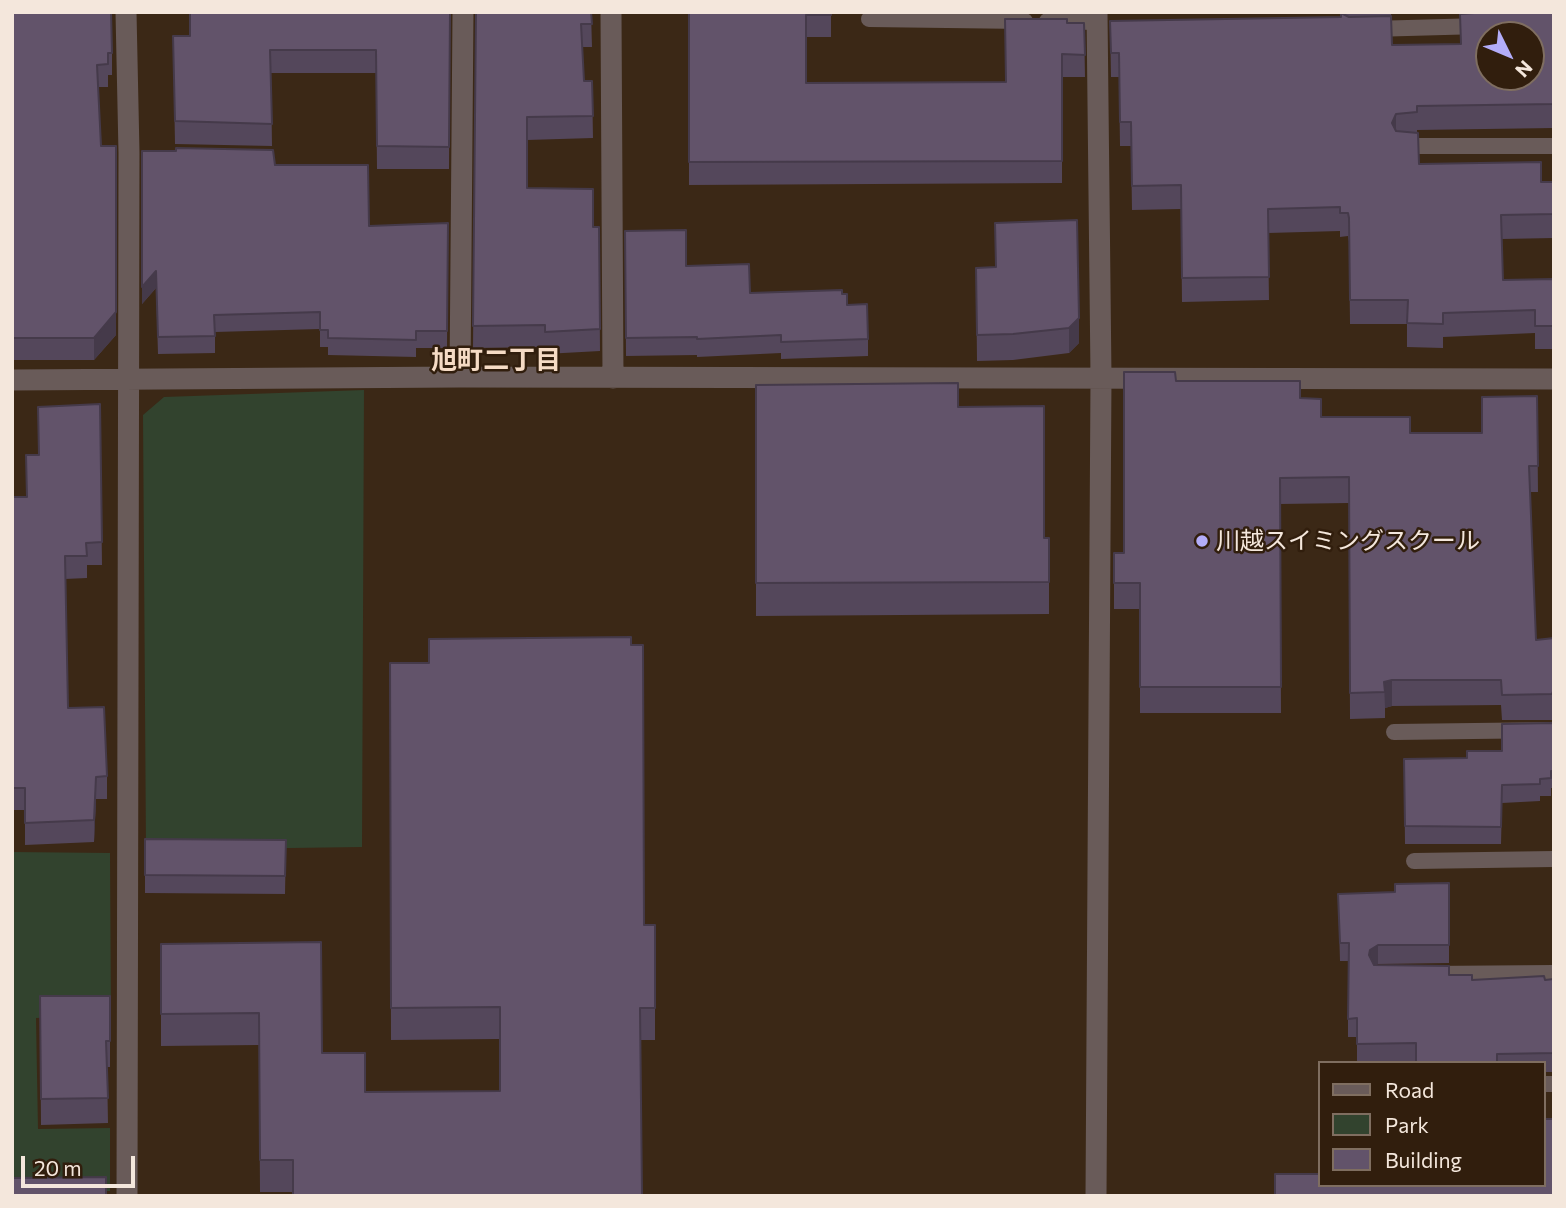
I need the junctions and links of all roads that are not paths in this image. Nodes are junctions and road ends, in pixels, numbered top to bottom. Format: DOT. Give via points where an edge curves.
graph roads {
  1 [pos="126,12"];
  2 [pos="463,12"];
  3 [pos="611,12"];
  4 [pos="1097,17"];
  5 [pos="869,19"];
  6 [pos="1475,26"];
  7 [pos="1349,30"];
  8 [pos="1402,146"];
  9 [pos="1554,146"];
  10 [pos="460,377"];
  11 [pos="1101,377"];
  12 [pos="613,378"];
  13 [pos="1554,379"];
  14 [pos="12,380"];
  15 [pos="128,380"];
  16 [pos="1554,730"];
  17 [pos="1394,732"];
  18 [pos="1554,859"];
  19 [pos="1415,861"];
  20 [pos="1406,974"];
  21 [pos="1554,974"];
  22 [pos="127,1196"];
  23 [pos="1097,1196"];
  1 -- 15 [label="street" via="136,153"];
  2 -- 10 [label="street"];
  3 -- 12 [label="street"];
  4 -- 5 [label="lane"];
  4 -- 11 [label="street"];
  6 -- 7 [label="lane"];
  8 -- 9 [label="lane"];
  10 -- 12 [label="street"];
  10 -- 15 [label="street"];
  11 -- 12 [label="street"];
  11 -- 13 [label="street"];
  11 -- 23 [label="street"];
  14 -- 15 [label="street"];
  15 -- 22 [label="street"];
  16 -- 17 [label="lane"];
  18 -- 19 [label="lane"];
  20 -- 21 [label="lane"];
}
